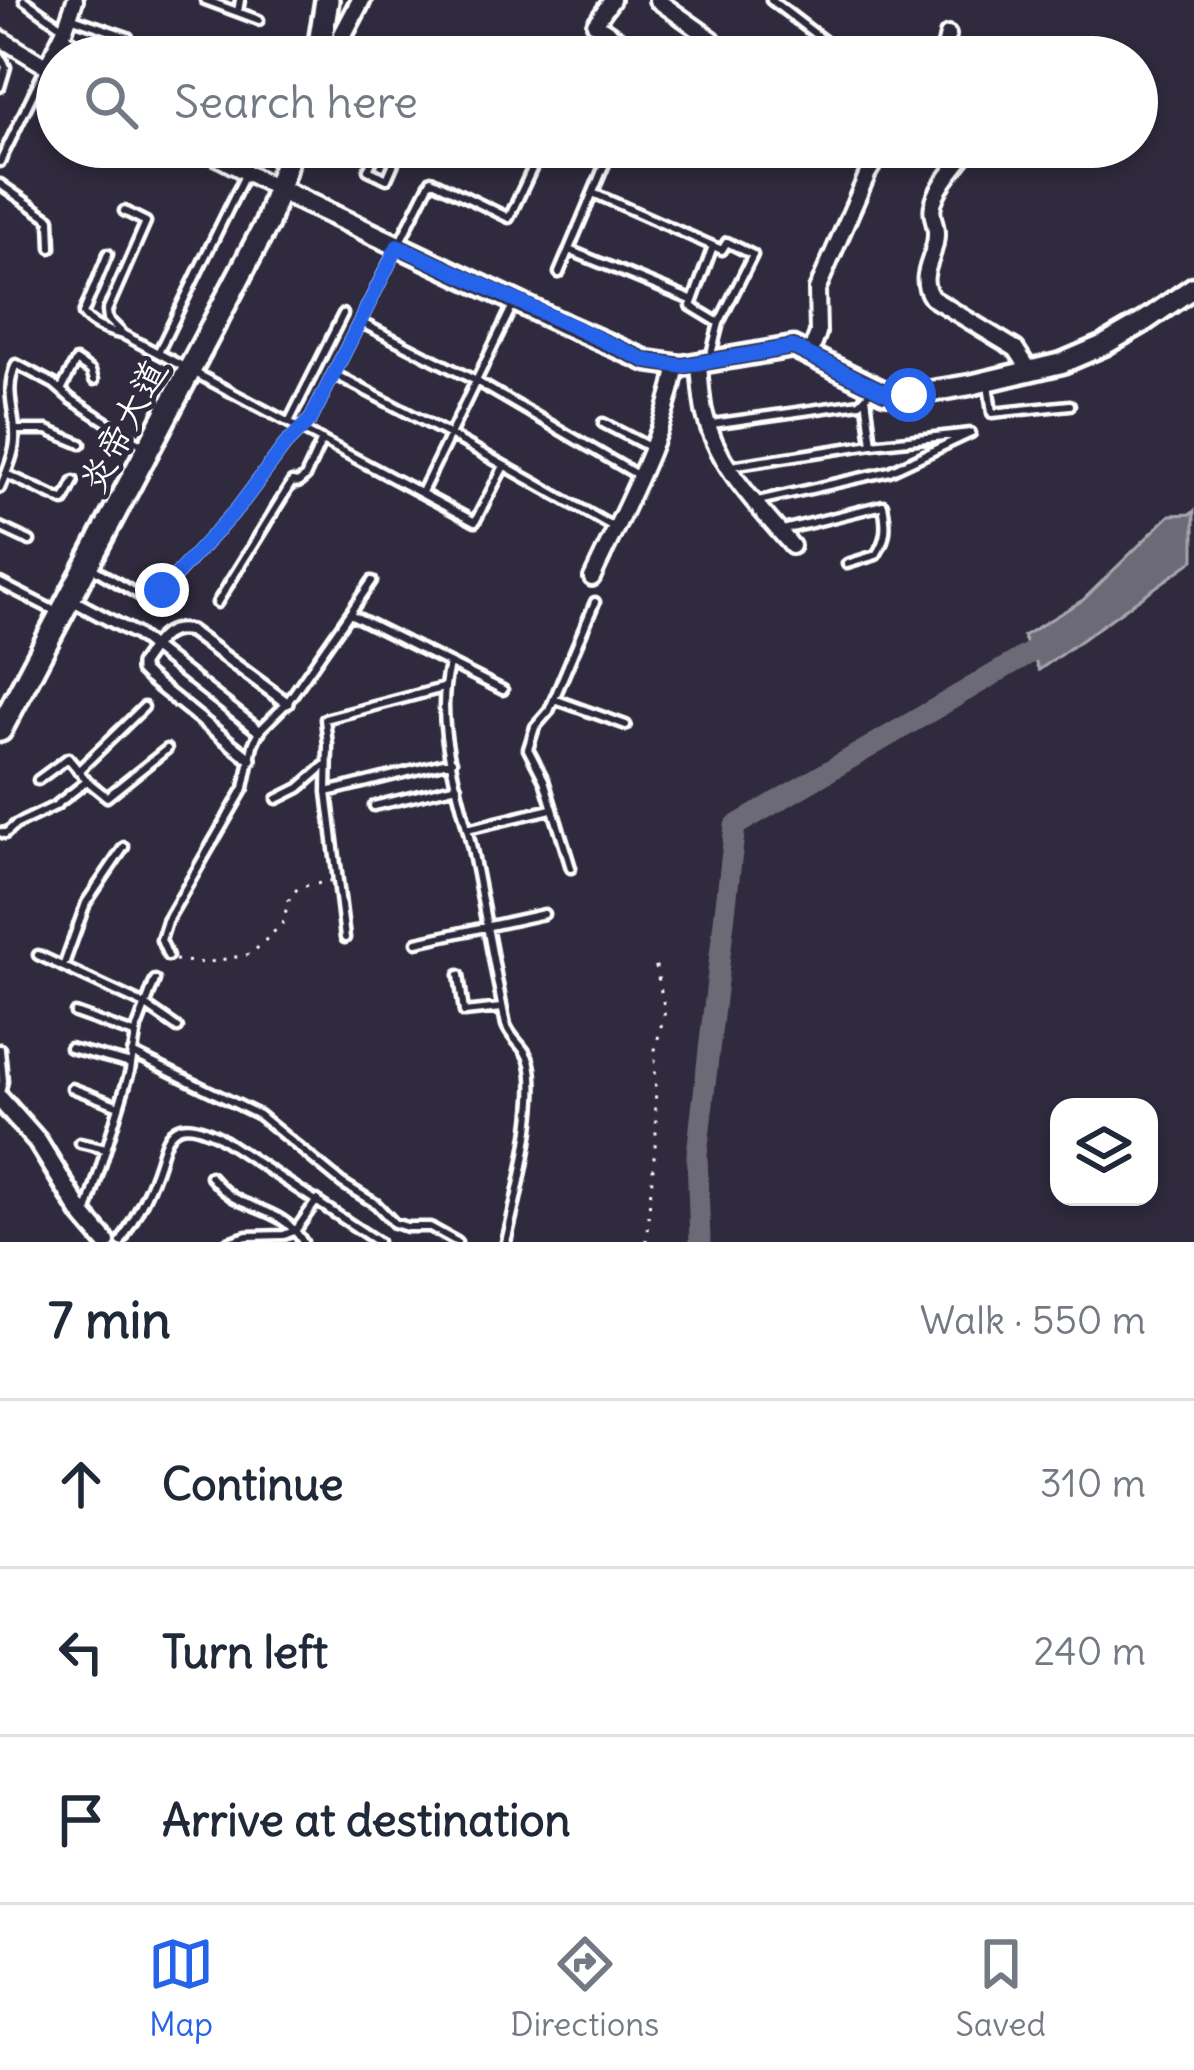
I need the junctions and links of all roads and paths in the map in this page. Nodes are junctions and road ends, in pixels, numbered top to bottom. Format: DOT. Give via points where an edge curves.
graph roads {
  1 [pos="24,0"];
  2 [pos="75,0"];
  3 [pos="205,0"];
  4 [pos="240,0"];
  5 [pos="327,0"];
  6 [pos="361,0"];
  7 [pos="612,0"];
  8 [pos="657,0"];
  9 [pos="771,0"];
  10 [pos="238,12"];
  11 [pos="259,20"];
  12 [pos="66,27"];
  13 [pos="63,36"];
  14 [pos="77,36"];
  15 [pos="122,36"];
  16 [pos="330,36"];
  17 [pos="342,36"];
  18 [pos="613,36"];
  19 [pos="706,36"];
  20 [pos="818,36"];
  21 [pos="1,45"];
  22 [pos="36,62"];
  23 [pos="0,87"];
  24 [pos="36,97"];
  25 [pos="0,162"];
  26 [pos="238,168"];
  27 [pos="284,168"];
  28 [pos="369,168"];
  29 [pos="392,168"];
  30 [pos="603,168"];
  31 [pos="871,168"];
  32 [pos="956,168"];
  33 [pos="532,169"];
  34 [pos="247,173"];
  35 [pos="0,184"];
  36 [pos="278,189"];
  37 [pos="593,193"];
  38 [pos="124,211"];
  39 [pos="398,246"];
  40 [pos="712,246"];
  41 [pos="51,248"];
  42 [pos="569,250"];
  43 [pos="108,254"];
  44 [pos="559,273"];
  45 [pos="1194,287"];
  46 [pos="691,300"];
  47 [pos="515,302"];
  48 [pos="344,314"];
  49 [pos="360,322"];
  50 [pos="719,323"];
  51 [pos="124,335"];
  52 [pos="158,353"];
  53 [pos="810,354"];
  54 [pos="704,362"];
  55 [pos="677,365"];
  56 [pos="1030,369"];
  57 [pos="190,370"];
  58 [pos="334,374"];
  59 [pos="94,380"];
  60 [pos="988,380"];
  61 [pos="476,381"];
  62 [pos="61,389"];
  63 [pos="870,392"];
  64 [pos="1070,405"];
  65 [pos="289,422"];
  66 [pos="603,423"];
  67 [pos="708,424"];
  68 [pos="302,429"];
  69 [pos="15,430"];
  70 [pos="450,435"];
  71 [pos="322,440"];
  72 [pos="872,444"];
  73 [pos="81,445"];
  74 [pos="651,448"];
  75 [pos="148,449"];
  76 [pos="504,466"];
  77 [pos="727,466"];
  78 [pos="6,474"];
  79 [pos="639,476"];
  80 [pos="74,482"];
  81 [pos="0,488"];
  82 [pos="421,493"];
  83 [pos="755,502"];
  84 [pos="0,526"];
  85 [pos="615,528"];
  86 [pos="779,531"];
  87 [pos="30,541"];
  88 [pos="792,546"];
  89 [pos="847,564"];
  90 [pos="88,565"];
  91 [pos="592,578"];
  92 [pos="372,581"];
  93 [pos="0,583"];
  94 [pos="595,602"];
  95 [pos="217,603"];
  96 [pos="66,607"];
  97 [pos="350,614"];
  98 [pos="154,648"];
  99 [pos="449,665"];
  100 [pos="443,688"];
  101 [pos="503,691"];
  102 [pos="554,699"];
  103 [pos="287,703"];
  104 [pos="144,707"];
  105 [pos="4,715"];
  106 [pos="626,725"];
  107 [pos="259,730"];
  108 [pos="167,749"];
  109 [pos="250,759"];
  110 [pos="452,760"];
  111 [pos="326,764"];
  112 [pos="78,770"];
  113 [pos="38,780"];
  114 [pos="87,782"];
  115 [pos="457,786"];
  116 [pos="327,792"];
  117 [pos="278,799"];
  118 [pos="374,806"];
  119 [pos="553,809"];
  120 [pos="467,830"];
  121 [pos="0,832"];
  122 [pos="124,847"];
  123 [pos="571,868"];
  124 [pos="338,880"];
  125 [pos="544,914"];
  126 [pos="487,926"];
  127 [pos="345,938"];
  128 [pos="417,942"];
  129 [pos="38,955"];
  130 [pos="169,956"];
  131 [pos="656,962"];
  132 [pos="63,967"];
  133 [pos="459,975"];
  134 [pos="155,980"];
  135 [pos="145,1005"];
  136 [pos="502,1008"];
  137 [pos="75,1013"];
  138 [pos="178,1028"];
  139 [pos="135,1034"];
  140 [pos="70,1048"];
  141 [pos="0,1049"];
  142 [pos="132,1053"];
  143 [pos="130,1064"];
  144 [pos="72,1088"];
  145 [pos="0,1096"];
  146 [pos="119,1106"];
  147 [pos="80,1143"];
  148 [pos="106,1149"];
  149 [pos="210,1176"];
  150 [pos="316,1200"];
  151 [pos="85,1218"];
  152 [pos="296,1230"];
  153 [pos="270,1239"];
  154 [pos="241,1240"];
  155 [pos="106,1242"];
  156 [pos="121,1242"];
  157 [pos="228,1242"];
  158 [pos="303,1242"];
  159 [pos="378,1242"];
  160 [pos="457,1242"];
  161 [pos="506,1242"];
  162 [pos="646,1242"];
  1 -- 12 [label="lane"];
  2 -- 12 [label="street"];
  3 -- 10 [label="lane"];
  4 -- 10 [label="lane"];
  5 -- 16 [label="main road"];
  6 -- 17 [label="street"];
  7 -- 18 [label="street" via="595,24"];
  8 -- 19 [label="street"];
  9 -- 20 [label="lane"];
  10 -- 11 [label="lane"];
  12 -- 13 [label="street"];
  12 -- 14 [label="lane"];
  12 -- 15 [label="lane"];
  21 -- 22 [label="street"];
  21 -- 23 [label="lane"];
  24 -- 25 [label="lane"];
  26 -- 34 [label="street"];
  27 -- 36 [label="main road, 炎帝大道"];
  28 -- 29 [label="lane" via="387,179"];
  30 -- 37 [label="lane"];
  31 -- 53 [label="street" via="817,290"];
  32 -- 56 [label="street" via="932,208 936,242 926,289 1016,350"];
  33 -- 39 [label="lane" via="508,218 431,180"];
  34 -- 36 [label="street"];
  34 -- 52 [label="lane"];
  35 -- 41 [label="lane" via="50,219"];
  36 -- 39 [label="main road"];
  36 -- 57 [label="main road, 炎帝大道"];
  37 -- 40 [label="lane"];
  37 -- 42 [label="lane"];
  38 -- 51 [label="lane" via="146,222 107,310"];
  39 -- 47 [label="main road"];
  39 -- 49 [label="lane"];
  40 -- 46 [label="lane"];
  40 -- 50 [label="lane" via="722,250 727,242 753,255"];
  42 -- 44 [label="lane"];
  42 -- 46 [label="lane"];
  43 -- 51 [label="lane" via="83,314"];
  45 -- 56 [label="main road" via="1105,344"];
  46 -- 50 [label="lane"];
  47 -- 55 [label="main road" via="647,361"];
  47 -- 61 [label="lane"];
  48 -- 65 [label="lane"];
  49 -- 58 [label="lane"];
  49 -- 61 [label="lane"];
  50 -- 54 [label="lane"];
  51 -- 52 [label="lane"];
  52 -- 57 [label="lane"];
  53 -- 54 [label="main road" via="793,347"];
  53 -- 63 [label="main road"];
  54 -- 55 [label="main road"];
  54 -- 67 [label="street"];
  55 -- 74 [label="street"];
  56 -- 60 [label="main road"];
  57 -- 65 [label="lane"];
  57 -- 75 [label="main road, 炎帝大道"];
  58 -- 68 [label="lane"];
  58 -- 70 [label="lane"];
  59 -- 62 [label="lane" via="76,362"];
  60 -- 63 [label="main road" via="909,395"];
  60 -- 64 [label="lane" via="992,412"];
  61 -- 70 [label="lane"];
  61 -- 79 [label="lane"];
  62 -- 69 [label="lane" via="16,364 9,400"];
  62 -- 75 [label="lane"];
  63 -- 67 [label="lane" via="860,403"];
  63 -- 72 [label="lane"];
  65 -- 68 [label="lane"];
  66 -- 74 [label="lane"];
  67 -- 77 [label="street"];
  68 -- 71 [label="lane"];
  68 -- 90 [label="lane" via="153,599"];
  69 -- 73 [label="lane" via="46,430"];
  69 -- 78 [label="lane"];
  70 -- 76 [label="lane"];
  70 -- 82 [label="lane"];
  71 -- 82 [label="lane"];
  71 -- 95 [label="lane"];
  72 -- 77 [label="lane"];
  72 -- 83 [label="lane" via="971,433 890,471"];
  74 -- 79 [label="street"];
  75 -- 90 [label="main road, 炎帝大道"];
  76 -- 82 [label="lane" via="475,522"];
  76 -- 85 [label="lane"];
  77 -- 83 [label="street"];
  78 -- 80 [label="lane" via="64,501"];
  78 -- 81 [label="lane"];
  79 -- 85 [label="street"];
  83 -- 86 [label="street"];
  84 -- 87 [label="lane"];
  85 -- 91 [label="street"];
  86 -- 88 [label="street"];
  86 -- 89 [label="lane" via="883,506 887,526 876,555"];
  90 -- 96 [label="main road, 炎帝大道"];
  92 -- 97 [label="lane"];
  93 -- 96 [label="lane"];
  94 -- 102 [label="lane"];
  96 -- 98 [label="street"];
  96 -- 105 [label="main road, 炎帝大道"];
  97 -- 99 [label="lane"];
  97 -- 103 [label="lane"];
  98 -- 103 [label="street" via="166,631 190,631"];
  98 -- 107 [label="street"];
  98 -- 109 [label="street" via="141,670"];
  99 -- 100 [label="lane"];
  99 -- 101 [label="lane"];
  100 -- 110 [label="lane"];
  100 -- 111 [label="lane" via="325,718"];
  102 -- 106 [label="lane"];
  102 -- 119 [label="lane" via="528,749"];
  103 -- 107 [label="lane"];
  104 -- 112 [label="lane"];
  107 -- 109 [label="lane"];
  108 -- 114 [label="lane" via="107,797"];
  109 -- 130 [label="lane" via="244,788 167,920 161,940"];
  110 -- 115 [label="lane"];
  110 -- 116 [label="lane"];
  111 -- 116 [label="lane"];
  111 -- 117 [label="lane"];
  112 -- 113 [label="lane" via="68,758"];
  112 -- 114 [label="lane"];
  114 -- 121 [label="lane"];
  115 -- 118 [label="lane"];
  115 -- 120 [label="lane"];
  116 -- 124 [label="lane"];
  119 -- 120 [label="lane"];
  119 -- 123 [label="lane"];
  120 -- 126 [label="lane"];
  122 -- 132 [label="lane" via="86,903"];
  124 -- 127 [label="lane"];
  124 -- 130 [label="path" via="299,887 282,924 251,954 205,963"];
  125 -- 126 [label="lane"];
  126 -- 128 [label="lane"];
  126 -- 136 [label="lane"];
  129 -- 132 [label="lane"];
  131 -- 162 [label="path" via="664,1010"];
  132 -- 135 [label="lane"];
  133 -- 136 [label="lane" via="464,1012"];
  134 -- 135 [label="lane"];
  135 -- 138 [label="lane"];
  135 -- 139 [label="lane"];
  136 -- 161 [label="lane" via="510,1036 524,1046 533,1085"];
  137 -- 139 [label="lane"];
  139 -- 142 [label="lane"];
  140 -- 143 [label="lane"];
  141 -- 145 [label="lane"];
  142 -- 143 [label="lane"];
  142 -- 160 [label="lane" via="259,1114 394,1223 430,1227"];
  143 -- 146 [label="lane"];
  144 -- 146 [label="lane"];
  145 -- 151 [label="street"];
  146 -- 148 [label="lane"];
  147 -- 148 [label="lane"];
  148 -- 151 [label="lane"];
  149 -- 152 [label="lane" via="224,1192"];
  150 -- 152 [label="lane"];
  150 -- 156 [label="lane" via="216,1135 181,1126 165,1142"];
  150 -- 159 [label="lane"];
  151 -- 155 [label="street"];
  152 -- 153 [label="lane"];
  152 -- 158 [label="lane"];
  153 -- 154 [label="lane"];
  154 -- 157 [label="lane"];
}
